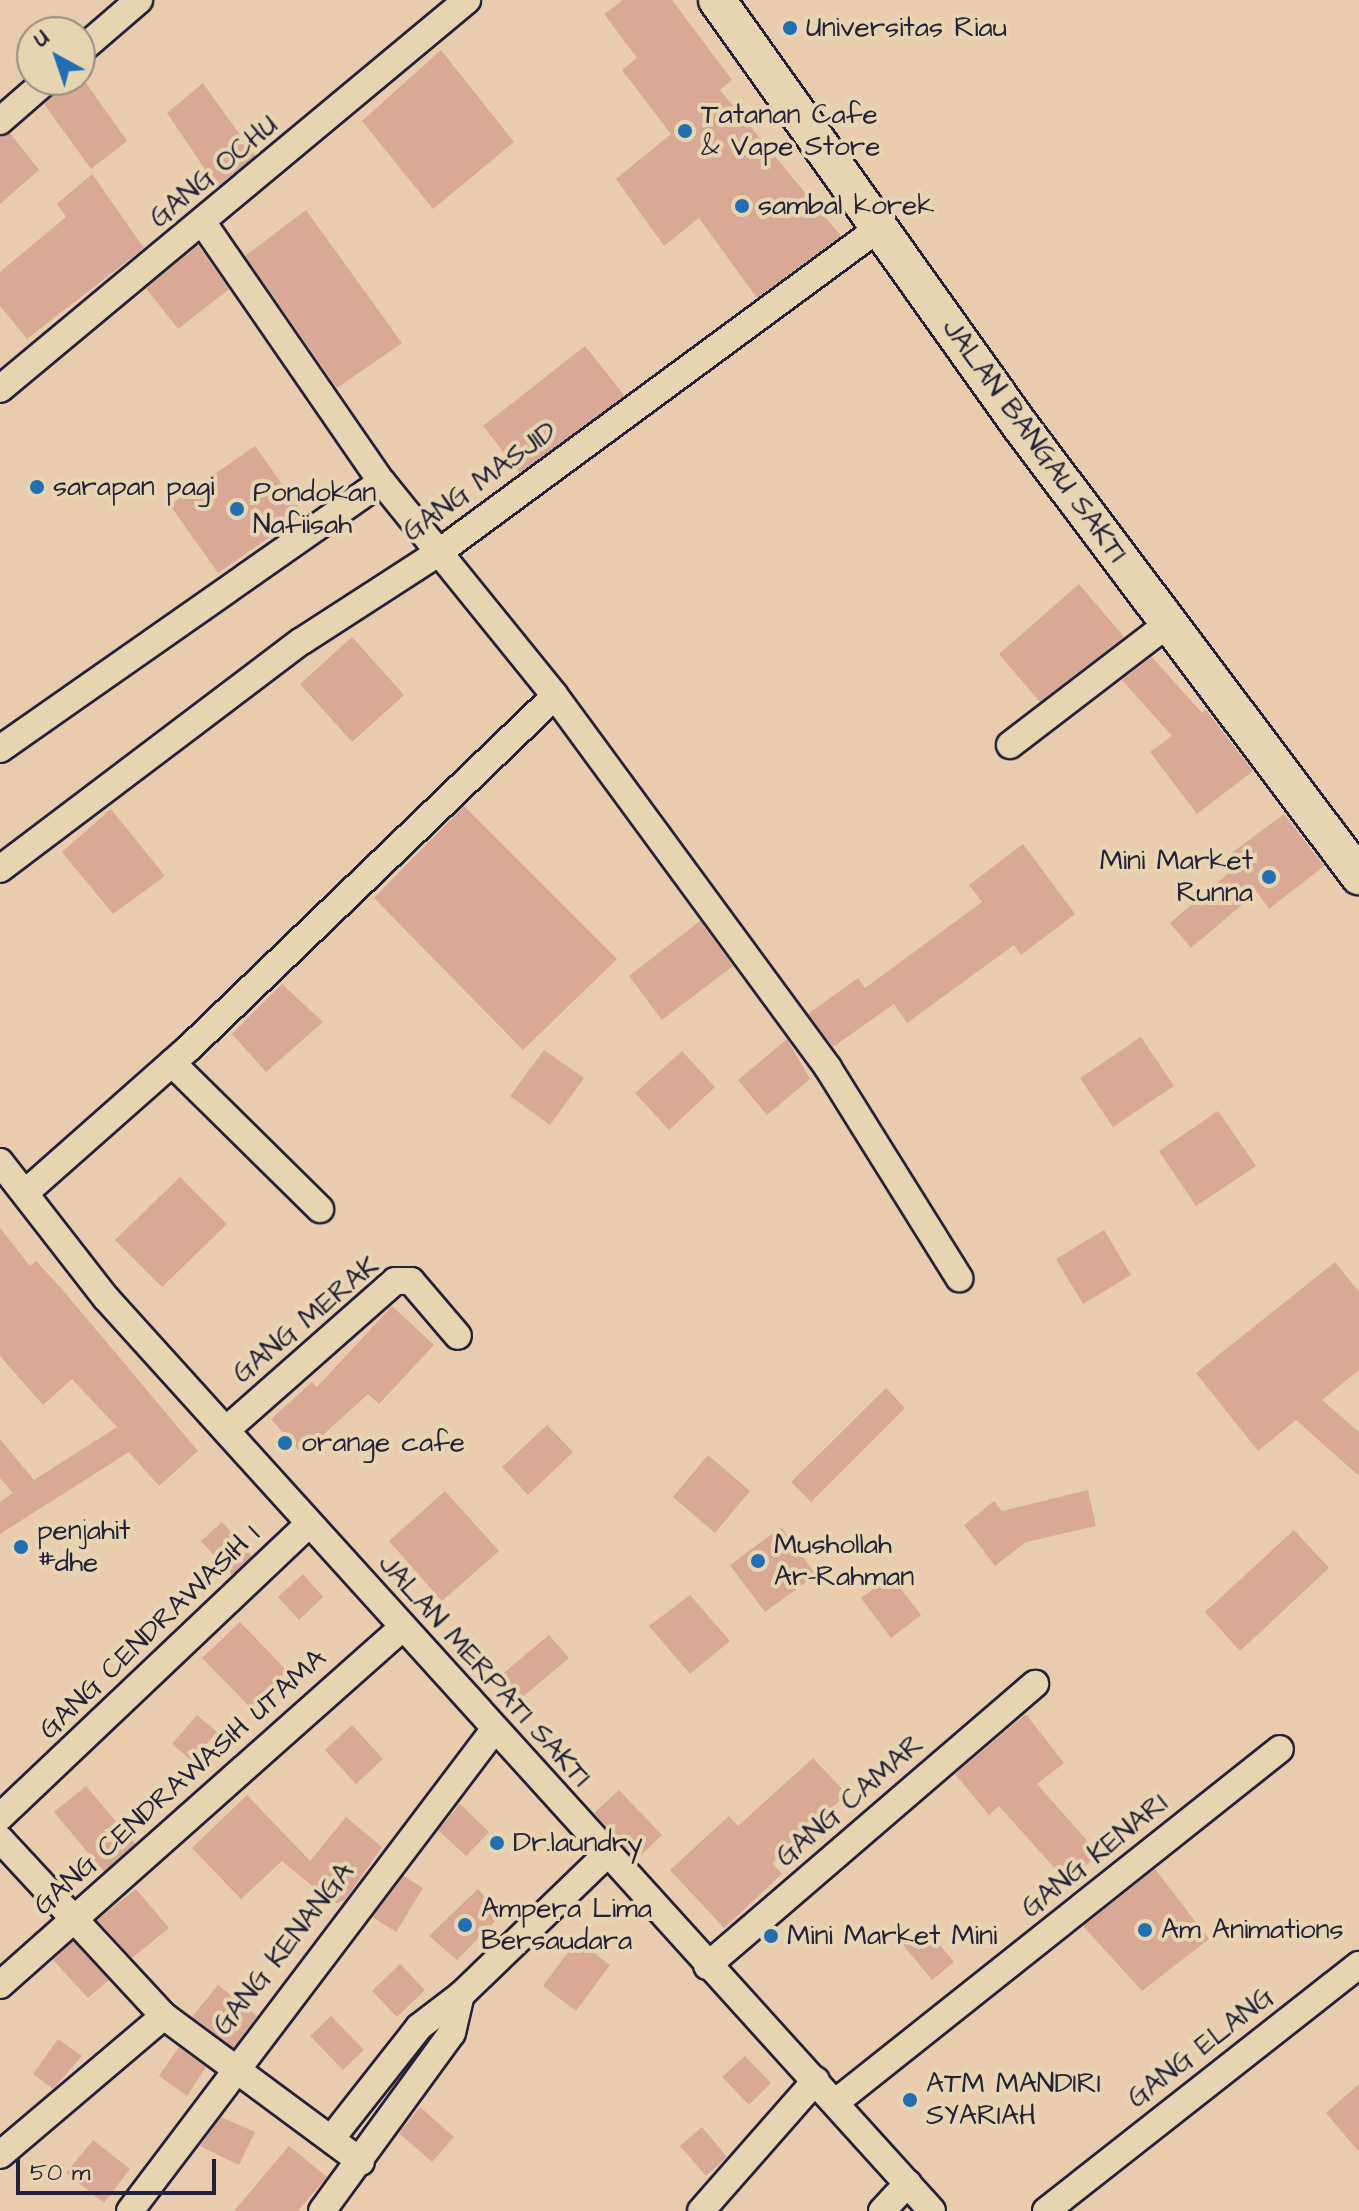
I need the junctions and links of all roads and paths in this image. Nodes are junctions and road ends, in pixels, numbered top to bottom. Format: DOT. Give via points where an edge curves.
graph roads {
  1 [pos="139,0"];
  2 [pos="467,0"];
  3 [pos="717,0"];
  4 [pos="96,37"];
  5 [pos="29,96"];
  6 [pos="0,121"];
  7 [pos="203,223"];
  8 [pos="879,228"];
  9 [pos="0,389"];
  10 [pos="382,482"];
  11 [pos="438,553"];
  12 [pos="1169,623"];
  13 [pos="555,696"];
  14 [pos="1010,745"];
  15 [pos="0,749"];
  16 [pos="0,869"];
  17 [pos="1359,876"];
  18 [pos="172,1063"];
  19 [pos="0,1162"];
  20 [pos="25,1193"];
  21 [pos="320,1209"];
  22 [pos="959,1278"];
  23 [pos="458,1336"];
  24 [pos="226,1430"];
  25 [pos="309,1524"];
  26 [pos="402,1628"];
  27 [pos="1035,1684"];
  28 [pos="494,1730"];
  29 [pos="1280,1749"];
  30 [pos="0,1817"];
  31 [pos="0,1839"];
  32 [pos="606,1855"];
  33 [pos="77,1916"];
  34 [pos="1359,1965"];
  35 [pos="707,1966"];
  36 [pos="0,1985"];
  37 [pos="461,1995"];
  38 [pos="164,2016"];
  39 [pos="233,2068"];
  40 [pos="816,2080"];
  41 [pos="836,2102"];
  42 [pos="331,2139"];
  43 [pos="0,2155"];
  44 [pos="361,2162"];
  45 [pos="908,2183"];
  46 [pos="130,2211"];
  47 [pos="322,2211"];
  48 [pos="701,2211"];
  49 [pos="882,2211"];
  50 [pos="932,2211"];
  51 [pos="1046,2211"];
  1 -- 4 [label="street"];
  2 -- 7 [label="street, GANG OCHU"];
  3 -- 8 [label="street, JALAN BANGAU SAKTI"];
  5 -- 6 [label="street"];
  7 -- 9 [label="street, GANG OCHU"];
  7 -- 10 [label="street"];
  8 -- 11 [label="street, GANG MASJID"];
  8 -- 12 [label="street, JALAN BANGAU SAKTI"];
  10 -- 11 [label="street"];
  10 -- 15 [label="street"];
  11 -- 13 [label="street"];
  11 -- 16 [label="street, GANG MASJID" via="302,641"];
  12 -- 14 [label="street"];
  12 -- 17 [label="street, JALAN BANGAU SAKTI"];
  13 -- 18 [label="street"];
  13 -- 22 [label="street" via="828,1068"];
  18 -- 20 [label="street"];
  18 -- 21 [label="street"];
  19 -- 20 [label="street, JALAN MERPATI SAKTI"];
  20 -- 24 [label="street, JALAN MERPATI SAKTI" via="106,1298"];
  23 -- 24 [label="street, GANG MERAK" via="411,1281 395,1281"];
  24 -- 25 [label="street, JALAN MERPATI SAKTI"];
  25 -- 26 [label="street, JALAN MERPATI SAKTI"];
  25 -- 30 [label="street, GANG CENDRAWASIH I"];
  26 -- 28 [label="street, JALAN MERPATI SAKTI"];
  26 -- 33 [label="street, GANG CENDRAWASIH UTAMA"];
  27 -- 35 [label="street, GANG CAMAR"];
  28 -- 32 [label="street, JALAN MERPATI SAKTI"];
  28 -- 39 [label="street, GANG KENANGA"];
  29 -- 41 [label="street, GANG KENARI"];
  31 -- 33 [label="street"];
  32 -- 35 [label="street, JALAN MERPATI SAKTI"];
  32 -- 37 [label="street"];
  33 -- 36 [label="street, GANG CENDRAWASIH UTAMA"];
  33 -- 38 [label="street"];
  34 -- 51 [label="street, GANG ELANG"];
  35 -- 40 [label="street, JALAN MERPATI SAKTI"];
  37 -- 42 [label="street" via="419,2027"];
  37 -- 44 [label="street" via="452,2033"];
  38 -- 39 [label="street"];
  38 -- 43 [label="street"];
  39 -- 42 [label="street"];
  39 -- 46 [label="street, GANG KENANGA"];
  40 -- 41 [label="street, JALAN MERPATI SAKTI"];
  40 -- 48 [label="street"];
  41 -- 45 [label="street, JALAN MERPATI SAKTI"];
  42 -- 44 [label="street"];
  44 -- 47 [label="street"];
  45 -- 49 [label="street"];
  45 -- 50 [label="street, JALAN MERPATI SAKTI"];
}
